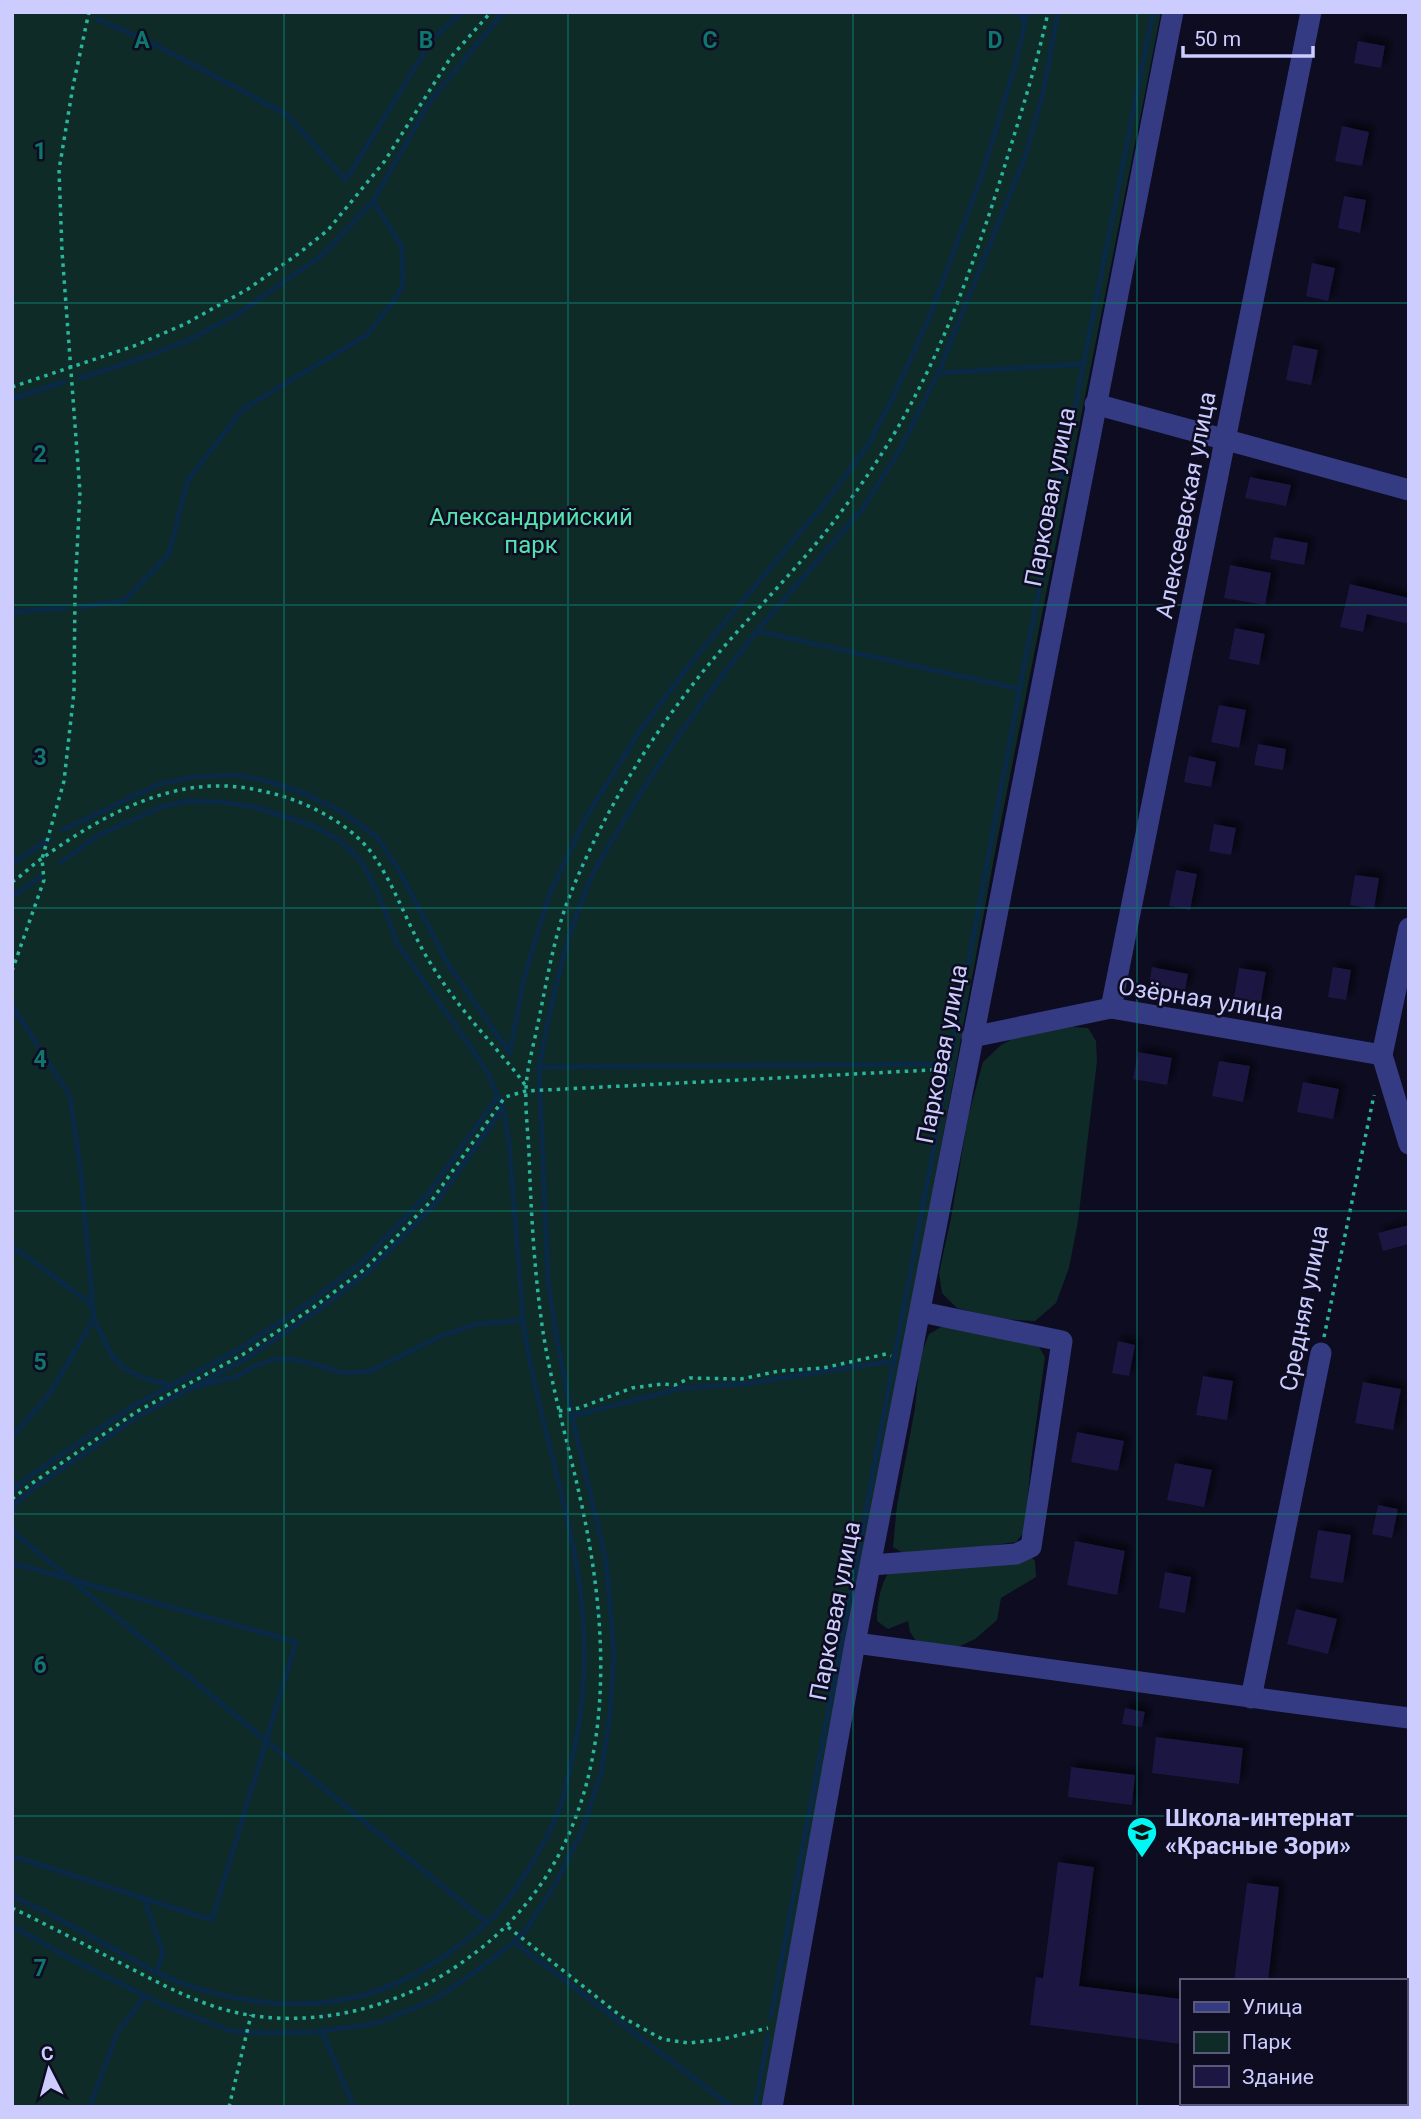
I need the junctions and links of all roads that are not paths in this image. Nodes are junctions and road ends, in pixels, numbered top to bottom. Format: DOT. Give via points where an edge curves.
graph roads {
  1 [pos="1172,12"];
  2 [pos="1311,12"];
  3 [pos="1095,404"];
  4 [pos="1227,438"];
  5 [pos="1409,489"];
  6 [pos="1409,928"];
  7 [pos="1111,1009"];
  8 [pos="972,1037"];
  9 [pos="1382,1055"];
  10 [pos="1409,1144"];
  11 [pos="921,1312"];
  12 [pos="1321,1353"];
  13 [pos="871,1565"];
  14 [pos="855,1643"];
  15 [pos="1251,1698"];
  16 [pos="1409,1718"];
  17 [pos="772,2107"];
  1 -- 3 [label="street, Парковая улица"];
  2 -- 4 [label="street, Алексеевская улица"];
  3 -- 4 [label="street"];
  3 -- 8 [label="street, Парковая улица"];
  4 -- 5 [label="street"];
  4 -- 7 [label="street, Алексеевская улица"];
  6 -- 9 [label="street"];
  7 -- 8 [label="street, Озёрная улица"];
  7 -- 9 [label="street, Озёрная улица"];
  8 -- 11 [label="street, Парковая улица"];
  9 -- 10 [label="street"];
  11 -- 13 [label="street, Парковая улица"];
  11 -- 13 [label="street" via="1062,1341 1031,1547 1016,1554"];
  12 -- 15 [label="street, Средняя улица"];
  13 -- 14 [label="street, Парковая улица"];
  14 -- 15 [label="street"];
  14 -- 17 [label="street, Парковая улица"];
  15 -- 16 [label="street"];
}
